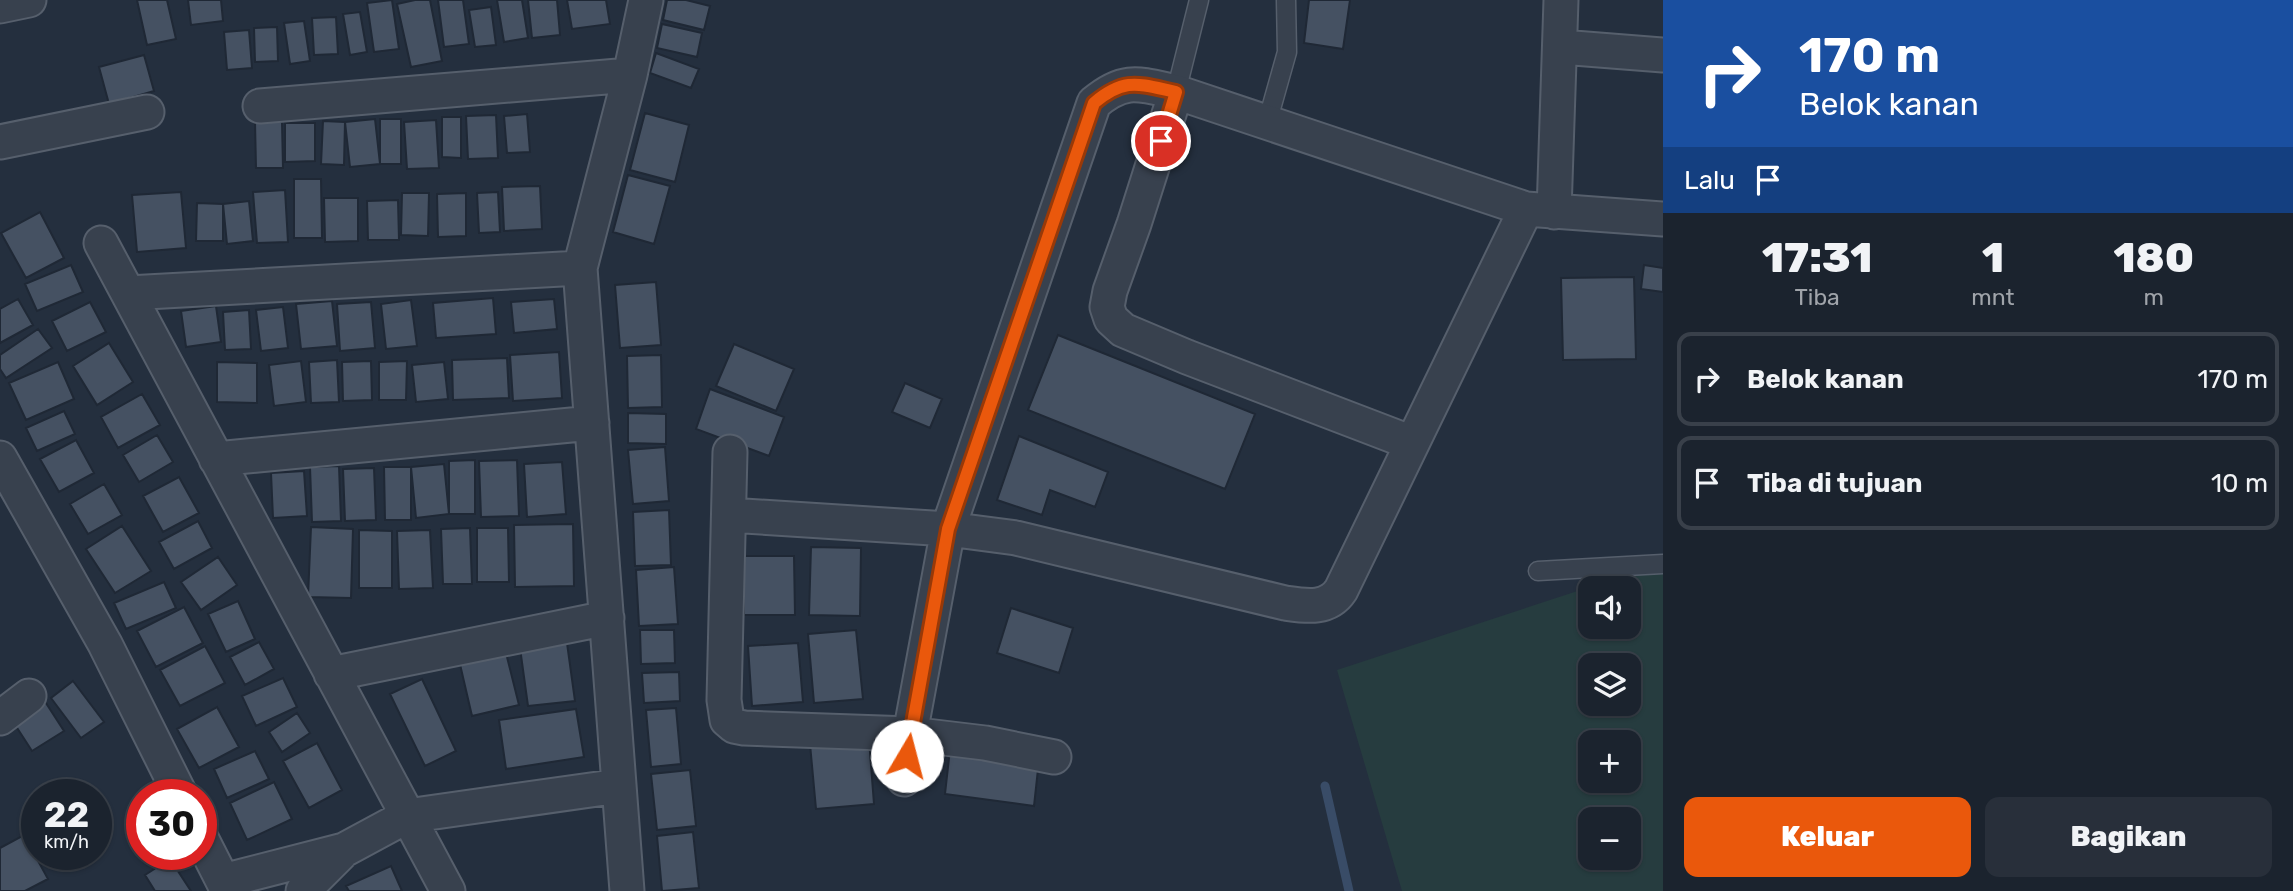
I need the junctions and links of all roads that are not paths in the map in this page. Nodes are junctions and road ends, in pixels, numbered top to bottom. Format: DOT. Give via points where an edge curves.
graph roads {
  1 [pos="29,0"];
  2 [pos="646,0"];
  3 [pos="1199,0"];
  4 [pos="1286,0"];
  5 [pos="1561,0"];
  6 [pos="0,6"];
  7 [pos="1561,47"];
  8 [pos="1663,55"];
  9 [pos="630,75"];
  10 [pos="1176,92"];
  11 [pos="260,106"];
  12 [pos="147,112"];
  13 [pos="1267,122"];
  14 [pos="0,142"];
  15 [pos="1540,211"];
  16 [pos="1663,219"];
  17 [pos="101,243"];
  18 [pos="580,268"];
  19 [pos="128,293"];
  20 [pos="592,424"];
  21 [pos="1412,443"];
  22 [pos="730,452"];
  23 [pos="0,458"];
  24 [pos="216,459"];
  25 [pos="729,515"];
  26 [pos="948,529"];
  27 [pos="1663,564"];
  28 [pos="1538,571"];
  29 [pos="607,618"];
  30 [pos="331,674"];
  31 [pos="29,696"];
  32 [pos="0,718"];
  33 [pos="910,734"];
  34 [pos="1054,757"];
  35 [pos="173,779"];
  36 [pos="904,779"];
  37 [pos="619,786"];
  38 [pos="407,816"];
  39 [pos="344,850"];
  40 [pos="217,870"];
  41 [pos="225,886"];
  42 [pos="303,891"];
  43 [pos="448,891"];
  44 [pos="627,891"];
  1 -- 6 [label="street"];
  2 -- 9 [label="street"];
  3 -- 10 [label="lane"];
  4 -- 13 [label="lane" via="1287,52"];
  5 -- 7 [label="street"];
  7 -- 8 [label="street"];
  7 -- 15 [label="street"];
  9 -- 11 [label="street"];
  9 -- 18 [label="street"];
  10 -- 13 [label="street"];
  10 -- 21 [label="street" via="1110,291 1107,307 1111,320 1123,330 1187,357"];
  10 -- 26 [label="street" via="1120,85 1094,103"];
  12 -- 14 [label="street"];
  13 -- 15 [label="street"];
  15 -- 16 [label="street"];
  15 -- 21 [label="street"];
  17 -- 19 [label="street"];
  18 -- 19 [label="street"];
  18 -- 20 [label="street"];
  19 -- 24 [label="street"];
  20 -- 24 [label="street"];
  20 -- 29 [label="street"];
  21 -- 26 [label="street" via="1341,590 1333,600 1315,606 1285,603 1016,538"];
  22 -- 25 [label="street"];
  23 -- 35 [label="street" via="105,643"];
  24 -- 30 [label="street"];
  25 -- 26 [label="street"];
  25 -- 33 [label="street" via="724,607 727,720 744,728"];
  26 -- 33 [label="street"];
  27 -- 28 [label="lane"];
  29 -- 30 [label="street"];
  29 -- 37 [label="street"];
  30 -- 38 [label="street"];
  31 -- 32 [label="street"];
  33 -- 34 [label="street"];
  33 -- 36 [label="street"];
  37 -- 38 [label="street"];
  37 -- 44 [label="street"];
  38 -- 39 [label="street"];
  38 -- 43 [label="street"];
  39 -- 41 [label="street"];
  39 -- 42 [label="street"];
  40 -- 41 [label="street"];
}
